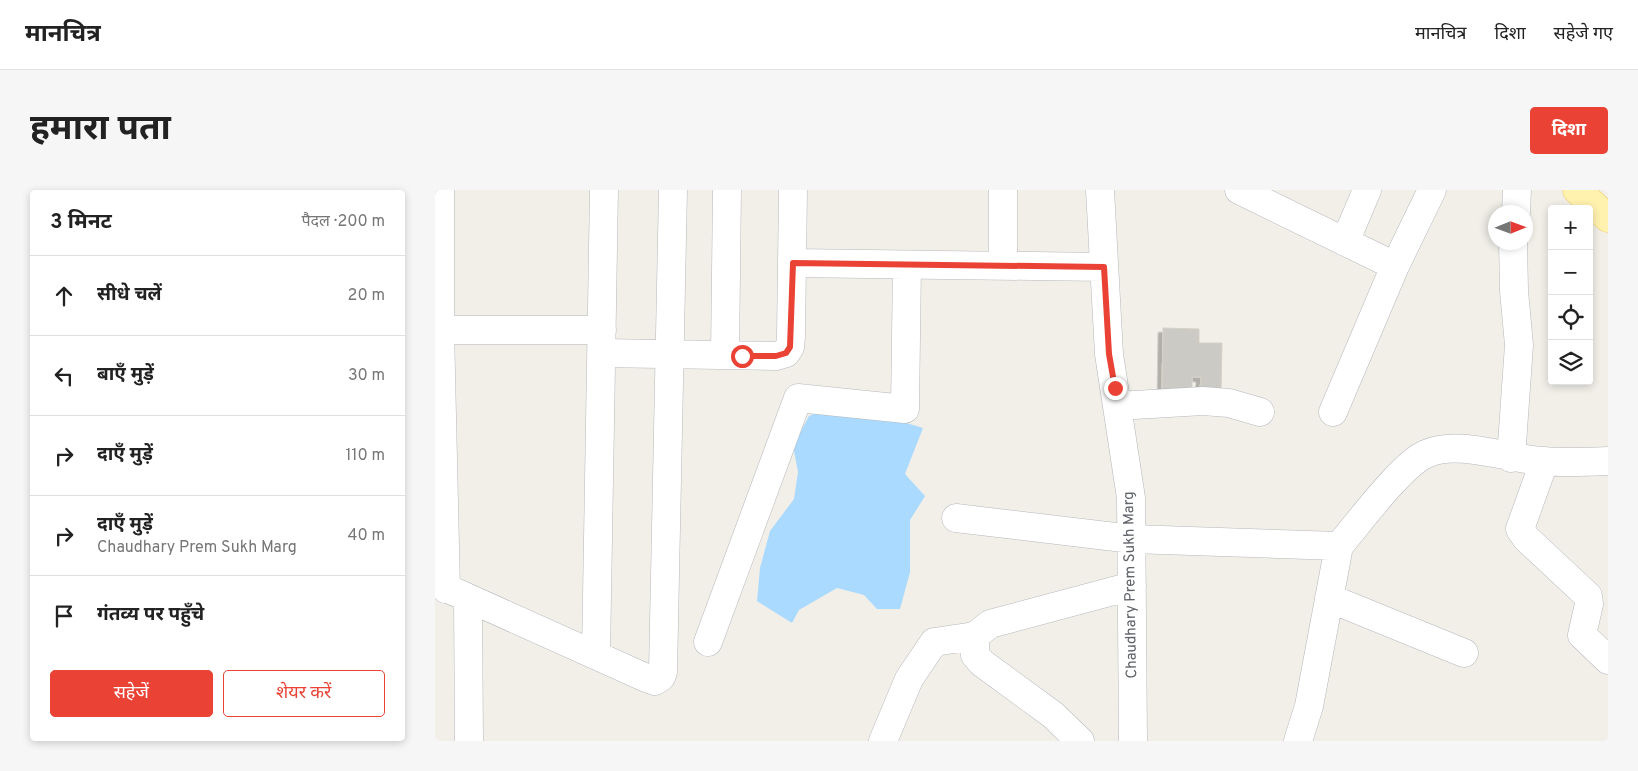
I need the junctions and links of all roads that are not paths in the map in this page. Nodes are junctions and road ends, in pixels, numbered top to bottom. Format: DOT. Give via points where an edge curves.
graph roads {
  1 [pos="440,190"];
  2 [pos="604,190"];
  3 [pos="673,190"];
  4 [pos="727,190"];
  5 [pos="793,190"];
  6 [pos="1003,190"];
  7 [pos="1100,190"];
  8 [pos="1239,190"];
  9 [pos="1367,190"];
  10 [pos="1432,190"];
  11 [pos="1517,190"];
  12 [pos="1577,190"];
  13 [pos="1516,205"];
  14 [pos="1608,218"];
  15 [pos="1345,242"];
  16 [pos="1513,250"];
  17 [pos="793,263"];
  18 [pos="1003,265"];
  19 [pos="907,266"];
  20 [pos="1395,266"];
  21 [pos="1104,267"];
  22 [pos="437,330"];
  23 [pos="601,341"];
  24 [pos="669,353"];
  25 [pos="725,355"];
  26 [pos="1117,406"];
  27 [pos="1260,412"];
  28 [pos="1333,412"];
  29 [pos="1511,458"];
  30 [pos="1608,461"];
  31 [pos="1544,462"];
  32 [pos="956,518"];
  33 [pos="1132,539"];
  34 [pos="1339,546"];
  35 [pos="1132,586"];
  36 [pos="450,590"];
  37 [pos="1329,598"];
  38 [pos="975,636"];
  39 [pos="708,642"];
  40 [pos="1464,653"];
  41 [pos="596,655"];
  42 [pos="1608,660"];
  43 [pos="469,741"];
  44 [pos="883,741"];
  45 [pos="1080,741"];
  46 [pos="1133,741"];
  47 [pos="1298,741"];
  1 -- 22 [label="street"];
  2 -- 23 [label="street"];
  3 -- 24 [label="street"];
  4 -- 25 [label="street"];
  5 -- 17 [label="street"];
  6 -- 18 [label="street"];
  7 -- 21 [label="street, Chaudhary Prem Sukh Marg"];
  8 -- 15 [label="street"];
  9 -- 15 [label="street"];
  10 -- 20 [label="street"];
  11 -- 13 [label="street"];
  12 -- 14 [label="main road"];
  15 -- 20 [label="street"];
  16 -- 29 [label="street" via="1519,344"];
  17 -- 19 [label="street"];
  17 -- 25 [label="street" via="791,336 786,353 776,356"];
  18 -- 19 [label="street"];
  18 -- 21 [label="street"];
  19 -- 39 [label="street" via="905,409 797,398"];
  20 -- 28 [label="street"];
  21 -- 26 [label="street, Chaudhary Prem Sukh Marg" via="1109,354"];
  22 -- 23 [label="street"];
  22 -- 36 [label="street"];
  23 -- 24 [label="street"];
  23 -- 41 [label="street"];
  24 -- 25 [label="street"];
  24 -- 41 [label="street" via="663,672 655,681"];
  26 -- 27 [label="street" via="1203,401 1229,403"];
  26 -- 33 [label="street, Chaudhary Prem Sukh Marg" via="1131,498"];
  29 -- 31 [label="street"];
  29 -- 34 [label="street" via="1461,448 1443,448 1425,454 1408,466"];
  30 -- 31 [label="street"];
  31 -- 42 [label="street" via="1520,529 1589,596 1582,635"];
  32 -- 33 [label="street"];
  33 -- 34 [label="street"];
  33 -- 35 [label="street, Chaudhary Prem Sukh Marg"];
  34 -- 37 [label="street"];
  35 -- 38 [label="street" via="990,624"];
  35 -- 46 [label="street, Chaudhary Prem Sukh Marg"];
  36 -- 41 [label="street"];
  36 -- 43 [label="street"];
  37 -- 40 [label="street"];
  37 -- 47 [label="street" via="1309,706"];
  38 -- 44 [label="street" via="934,642 909,679"];
  38 -- 45 [label="street" via="975,655 982,663 1053,715"];
}
